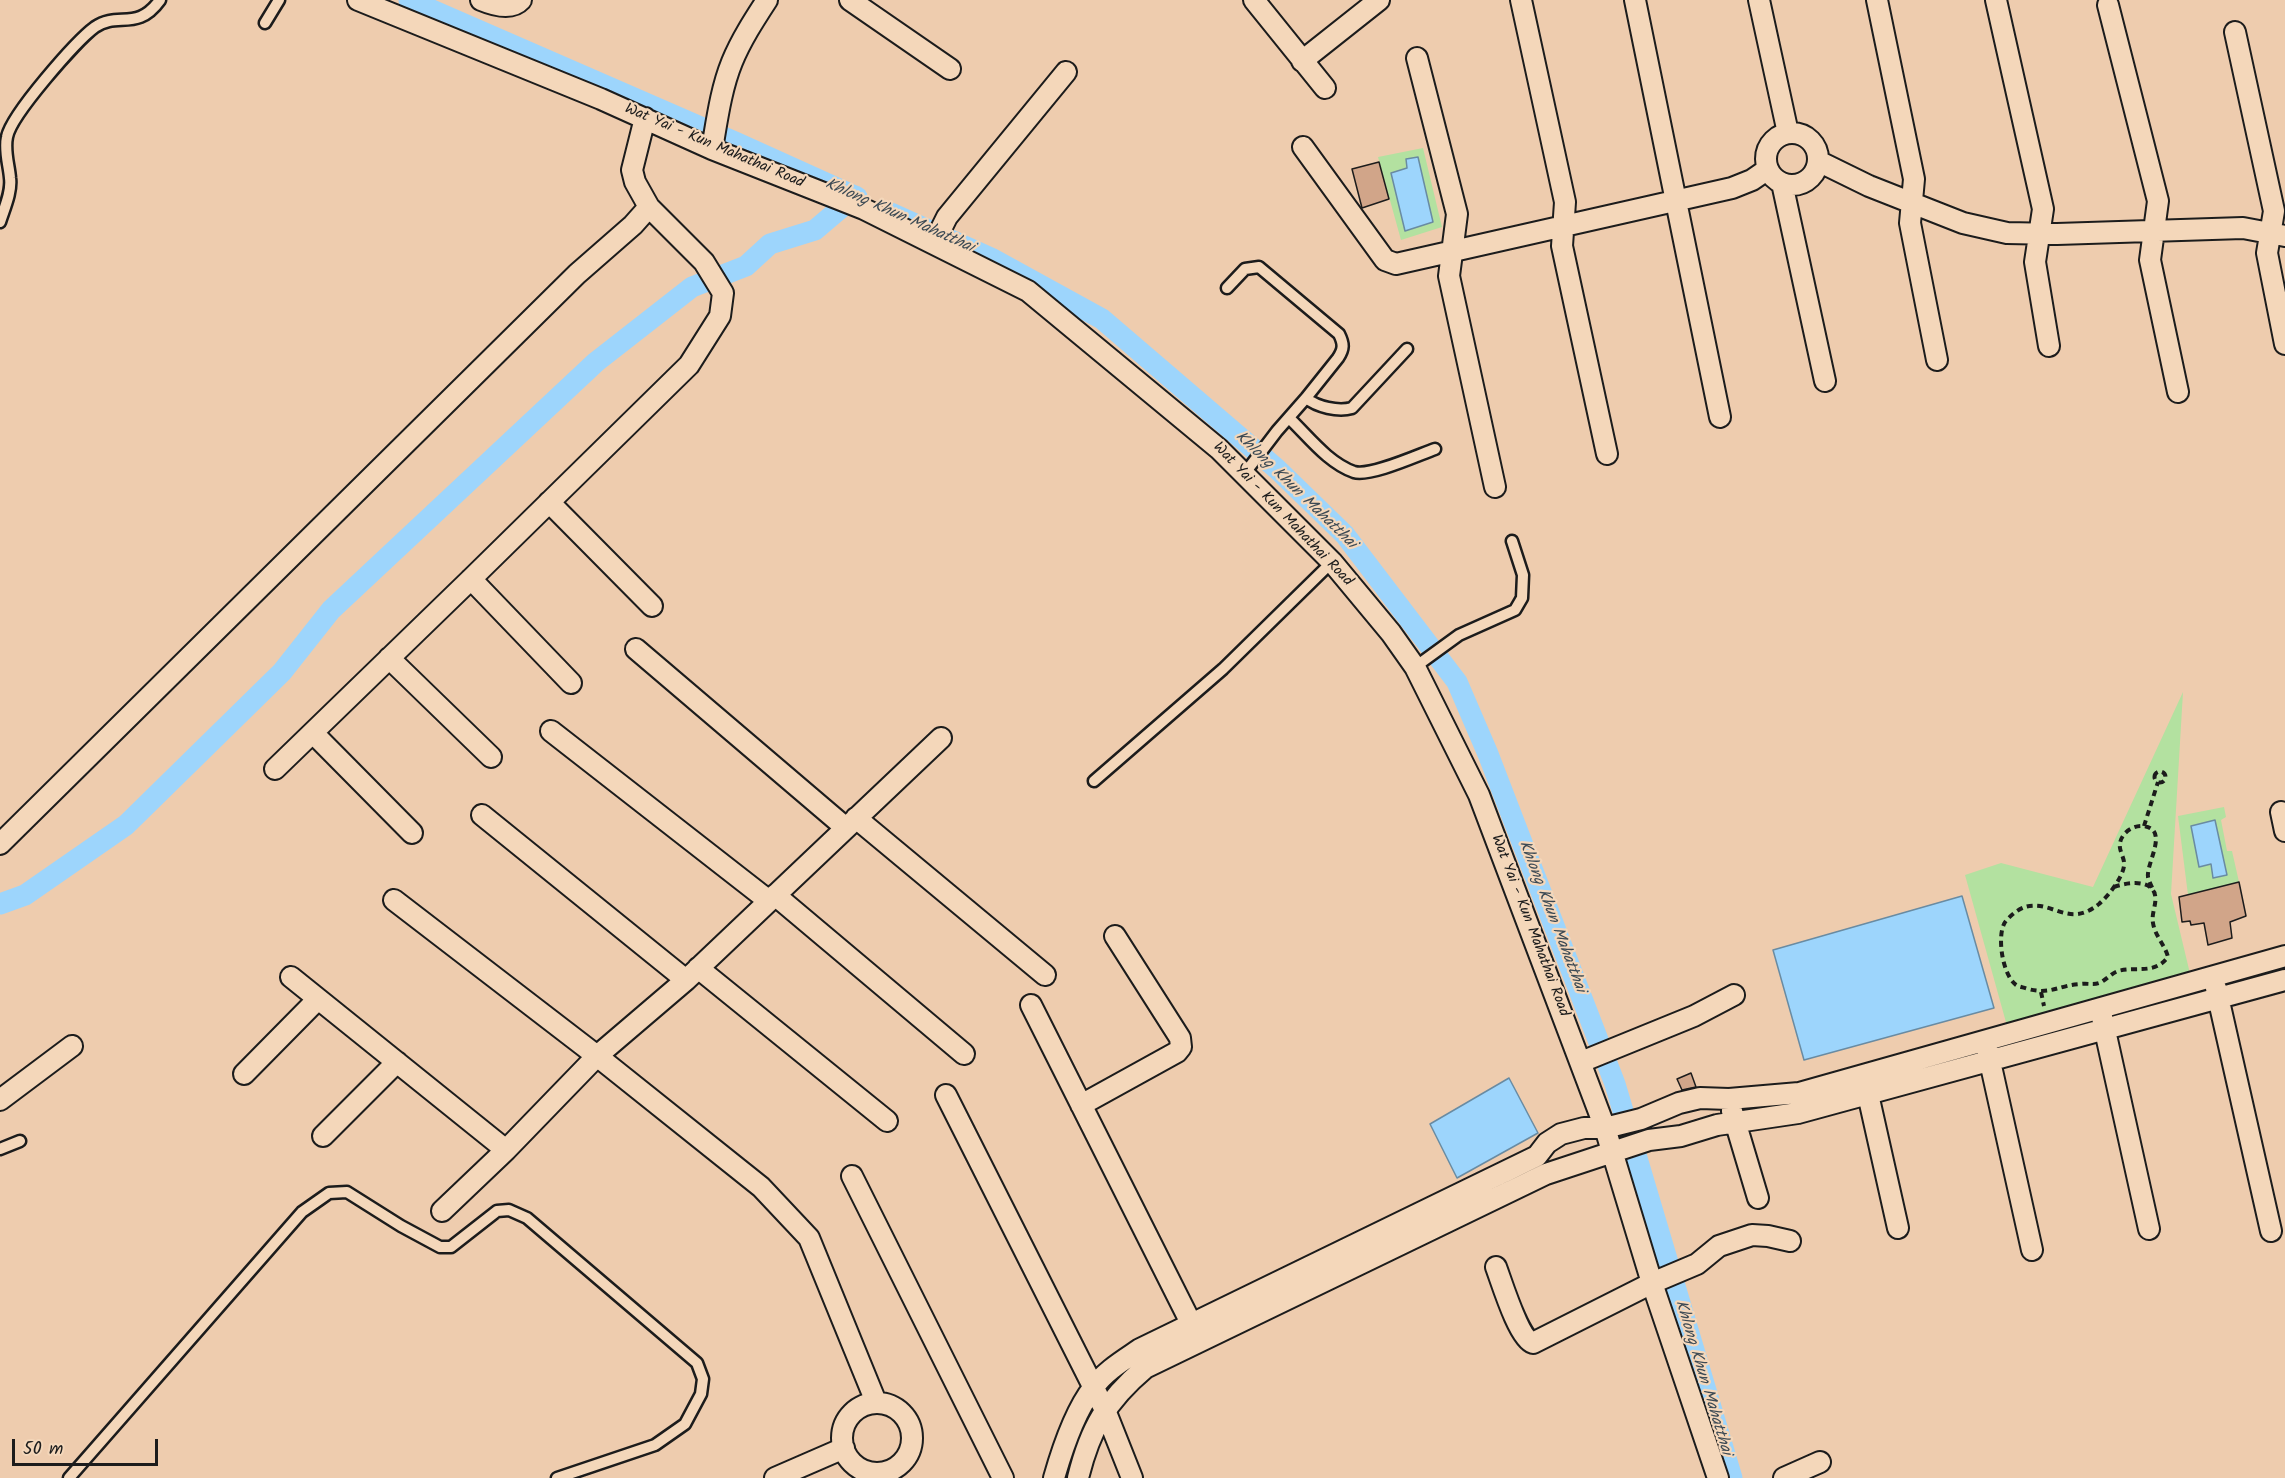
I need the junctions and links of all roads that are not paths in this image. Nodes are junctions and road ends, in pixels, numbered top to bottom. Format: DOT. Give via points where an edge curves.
graph roads {
  1 [pos="159,0"];
  2 [pos="279,0"];
  3 [pos="358,0"];
  4 [pos="481,0"];
  5 [pos="521,0"];
  6 [pos="766,0"];
  7 [pos="850,0"];
  8 [pos="1254,0"];
  9 [pos="1379,0"];
  10 [pos="1521,0"];
  11 [pos="1635,0"];
  12 [pos="1759,0"];
  13 [pos="1877,0"];
  14 [pos="1996,0"];
  15 [pos="2108,5"];
  16 [pos="265,22"];
  17 [pos="2235,32"];
  18 [pos="1417,58"];
  19 [pos="1302,61"];
  20 [pos="950,69"];
  21 [pos="1066,72"];
  22 [pos="1325,88"];
  23 [pos="645,118"];
  24 [pos="1788,133"];
  25 [pos="713,143"];
  26 [pos="1304,147"];
  27 [pos="1818,161"];
  28 [pos="1768,169"];
  29 [pos="1782,183"];
  30 [pos="1676,200"];
  31 [pos="1911,203"];
  32 [pos="649,207"];
  33 [pos="0,222"];
  34 [pos="1563,226"];
  35 [pos="2153,231"];
  36 [pos="2278,233"];
  37 [pos="2039,234"];
  38 [pos="935,240"];
  39 [pos="1452,251"];
  40 [pos="1227,288"];
  41 [pos="2285,344"];
  42 [pos="2049,346"];
  43 [pos="1407,349"];
  44 [pos="1936,360"];
  45 [pos="1825,381"];
  46 [pos="2178,392"];
  47 [pos="1306,398"];
  48 [pos="1720,417"];
  49 [pos="1288,418"];
  50 [pos="1435,449"];
  51 [pos="1607,454"];
  52 [pos="1249,467"];
  53 [pos="1495,487"];
  54 [pos="549,502"];
  55 [pos="1512,541"];
  56 [pos="1332,562"];
  57 [pos="471,579"];
  58 [pos="652,606"];
  59 [pos="636,648"];
  60 [pos="389,657"];
  61 [pos="1420,664"];
  62 [pos="571,683"];
  63 [pos="551,731"];
  64 [pos="313,733"];
  65 [pos="941,738"];
  66 [pos="491,757"];
  67 [pos="275,769"];
  68 [pos="1094,782"];
  69 [pos="482,814"];
  70 [pos="851,823"];
  71 [pos="412,833"];
  72 [pos="0,844"];
  73 [pos="772,898"];
  74 [pos="394,900"];
  75 [pos="1115,936"];
  76 [pos="2285,956"];
  77 [pos="692,974"];
  78 [pos="1046,975"];
  79 [pos="291,976"];
  80 [pos="2214,976"];
  81 [pos="2285,980"];
  82 [pos="1734,995"];
  83 [pos="2218,998"];
  84 [pos="318,999"];
  85 [pos="1031,1005"];
  86 [pos="2100,1007"];
  87 [pos="2105,1029"];
  88 [pos="1985,1040"];
  89 [pos="72,1046"];
  90 [pos="964,1054"];
  91 [pos="597,1056"];
  92 [pos="1588,1059"];
  93 [pos="1989,1061"];
  94 [pos="397,1062"];
  95 [pos="244,1074"];
  96 [pos="1863,1074"];
  97 [pos="1868,1094"];
  98 [pos="946,1095"];
  99 [pos="1729,1099"];
  100 [pos="0,1100"];
  101 [pos="1081,1105"];
  102 [pos="887,1121"];
  103 [pos="1736,1122"];
  104 [pos="1605,1128"];
  105 [pos="323,1136"];
  106 [pos="20,1141"];
  107 [pos="0,1149"];
  108 [pos="506,1150"];
  109 [pos="1613,1151"];
  110 [pos="1537,1156"];
  111 [pos="1546,1174"];
  112 [pos="852,1176"];
  113 [pos="1758,1198"];
  114 [pos="442,1211"];
  115 [pos="1898,1228"];
  116 [pos="2149,1229"];
  117 [pos="2271,1231"];
  118 [pos="1790,1241"];
  119 [pos="2032,1250"];
  120 [pos="1496,1268"];
  121 [pos="1659,1280"];
  122 [pos="1196,1332"];
  123 [pos="1093,1388"];
  124 [pos="876,1402"];
  125 [pos="1104,1410"];
  126 [pos="844,1448"];
  127 [pos="1820,1462"];
  128 [pos="903,1470"];
  129 [pos="69,1478"];
  130 [pos="557,1478"];
  131 [pos="775,1478"];
  132 [pos="1003,1478"];
  133 [pos="1054,1478"];
  134 [pos="1078,1478"];
  135 [pos="1132,1478"];
  136 [pos="1718,1478"];
  137 [pos="1784,1478"];
  1 -- 33 [label="lane" via="144,15 128,21 108,21 89,32 14,119 7,137 11,180"];
  2 -- 16 [label="lane"];
  3 -- 23 [label="street, Wat Yai - Kun Mahathai Road"];
  4 -- 5 [label="street" via="509,7"];
  6 -- 25 [label="street" via="741,42 724,88"];
  7 -- 20 [label="street"];
  8 -- 19 [label="street"];
  9 -- 19 [label="street"];
  10 -- 34 [label="street" via="1565,202"];
  11 -- 30 [label="street"];
  12 -- 24 [label="street"];
  13 -- 31 [label="street" via="1914,179"];
  14 -- 37 [label="street" via="2043,209"];
  15 -- 35 [label="street" via="2158,201"];
  17 -- 36 [label="street"];
  18 -- 39 [label="street" via="1457,214"];
  19 -- 22 [label="street"];
  21 -- 38 [label="street" via="947,218"];
  23 -- 25 [label="street, Wat Yai - Kun Mahathai Road"];
  23 -- 32 [label="street" via="632,170"];
  24 -- 27 [label="street" via="1801,133 1809,138"];
  24 -- 28 [label="street" via="1770,144 1766,152"];
  25 -- 38 [label="street, Wat Yai - Kun Mahathai Road"];
  26 -- 39 [label="street" via="1385,260 1396,264"];
  27 -- 29 [label="street" via="1816,170 1804,182"];
  27 -- 31 [label="street"];
  28 -- 29 [label="street"];
  28 -- 30 [label="street" via="1732,188"];
  29 -- 45 [label="street"];
  30 -- 34 [label="street"];
  30 -- 48 [label="street"];
  31 -- 37 [label="street" via="1963,223 2007,233"];
  31 -- 44 [label="street" via="1910,223"];
  32 -- 54 [label="street" via="704,262 723,293 720,316 688,365"];
  32 -- 72 [label="street"];
  34 -- 39 [label="street"];
  34 -- 51 [label="street" via="1562,246"];
  35 -- 36 [label="street" via="2243,228"];
  35 -- 37 [label="street"];
  35 -- 46 [label="street" via="2150,260"];
  36 -- 41 [label="street" via="2267,253"];
  37 -- 42 [label="street" via="2035,262"];
  38 -- 52 [label="street, Wat Yai - Kun Mahathai Road" via="1028,291 1219,449"];
  39 -- 53 [label="street" via="1449,276"];
  40 -- 47 [label="lane" via="1245,269 1259,267 1339,334 1342,351"];
  43 -- 47 [label="lane" via="1352,408 1314,404"];
  47 -- 49 [label="lane"];
  49 -- 50 [label="lane" via="1332,459 1355,472 1374,470"];
  49 -- 52 [label="lane"];
  52 -- 56 [label="street, Wat Yai - Kun Mahathai Road"];
  54 -- 57 [label="street"];
  54 -- 58 [label="street"];
  55 -- 61 [label="lane" via="1522,575 1522,598 1515,610 1459,635"];
  56 -- 61 [label="street, Wat Yai - Kun Mahathai Road"];
  56 -- 68 [label="lane" via="1223,669"];
  57 -- 60 [label="street"];
  57 -- 62 [label="street"];
  59 -- 70 [label="street"];
  60 -- 64 [label="street"];
  60 -- 66 [label="street"];
  61 -- 92 [label="street, Wat Yai - Kun Mahathai Road" via="1479,795"];
  63 -- 73 [label="street"];
  64 -- 67 [label="street"];
  64 -- 71 [label="street"];
  65 -- 70 [label="street"];
  69 -- 77 [label="street"];
  70 -- 73 [label="street"];
  70 -- 78 [label="street"];
  73 -- 77 [label="street"];
  73 -- 90 [label="street"];
  74 -- 91 [label="street"];
  75 -- 101 [label="street" via="1180,1038 1180,1047"];
  76 -- 80 [label="street"];
  77 -- 91 [label="street"];
  77 -- 102 [label="street"];
  79 -- 84 [label="street"];
  80 -- 83 [label="street"];
  80 -- 86 [label="street"];
  81 -- 83 [label="street"];
  82 -- 92 [label="street" via="1694,1016"];
  83 -- 87 [label="street"];
  83 -- 117 [label="street"];
  84 -- 94 [label="street"];
  84 -- 95 [label="street"];
  85 -- 101 [label="street"];
  86 -- 87 [label="street"];
  86 -- 88 [label="street"];
  87 -- 93 [label="street"];
  87 -- 116 [label="street"];
  88 -- 93 [label="street"];
  88 -- 96 [label="street"];
  89 -- 100 [label="street"];
  91 -- 108 [label="street"];
  91 -- 124 [label="street" via="761,1187 809,1238"];
  92 -- 104 [label="street, Wat Yai - Kun Mahathai Road"];
  93 -- 97 [label="street"];
  93 -- 119 [label="street"];
  94 -- 105 [label="street"];
  94 -- 108 [label="street"];
  96 -- 97 [label="street"];
  96 -- 99 [label="street" via="1798,1093"];
  97 -- 103 [label="street" via="1798,1113"];
  97 -- 115 [label="street"];
  98 -- 123 [label="street"];
  99 -- 103 [label="street"];
  99 -- 104 [label="street" via="1700,1098"];
  101 -- 122 [label="street"];
  103 -- 109 [label="street"];
  103 -- 113 [label="street"];
  104 -- 109 [label="street, Wat Yai - Kun Mahathai Road"];
  104 -- 110 [label="street" via="1561,1134"];
  106 -- 107 [label="lane"];
  108 -- 114 [label="street"];
  109 -- 111 [label="street"];
  109 -- 121 [label="street, Wat Yai - Kun Mahathai Road"];
  110 -- 111 [label="street"];
  110 -- 122 [label="street"];
  111 -- 122 [label="street"];
  112 -- 132 [label="street"];
  118 -- 121 [label="street" via="1752,1235 1719,1246 1696,1264"];
  120 -- 121 [label="street" via="1520,1328 1532,1343"];
  121 -- 136 [label="street, Wat Yai - Kun Mahathai Road"];
  122 -- 123 [label="street" via="1140,1349 1112,1368"];
  122 -- 125 [label="street" via="1121,1388"];
  123 -- 125 [label="street"];
  123 -- 133 [label="street" via="1065,1440"];
  124 -- 126 [label="street" via="864,1405 846,1421"];
  124 -- 128 [label="street" via="898,1409 911,1429 912,1441"];
  125 -- 134 [label="street" via="1085,1448"];
  125 -- 135 [label="street"];
  126 -- 128 [label="street" via="853,1463 873,1472"];
  126 -- 131 [label="street"];
  127 -- 137 [label="street"];
  129 -- 130 [label="lane" via="302,1212 329,1193 347,1192 440,1247 451,1247 497,1210 509,1210 527,1218 697,1363 703,1379 701,1394 685,1424 655,1444"];
}
